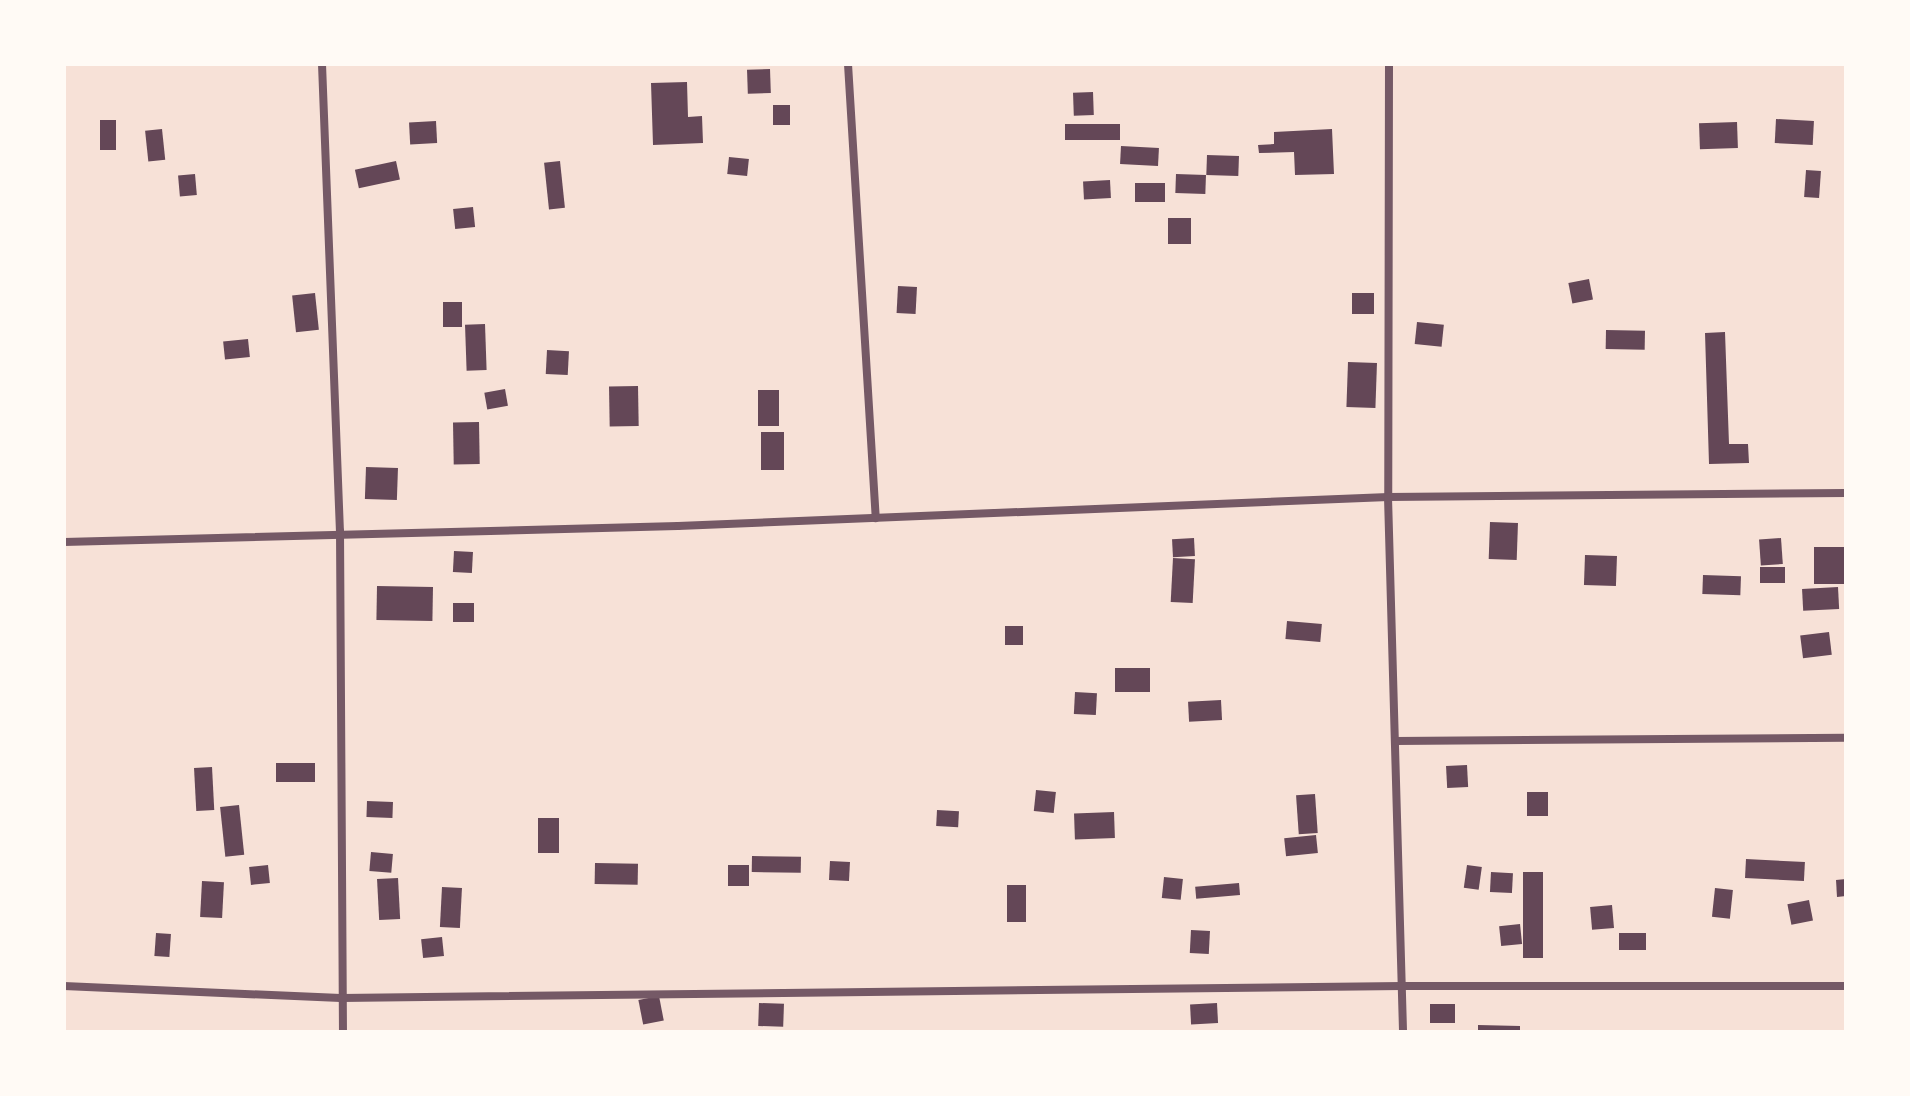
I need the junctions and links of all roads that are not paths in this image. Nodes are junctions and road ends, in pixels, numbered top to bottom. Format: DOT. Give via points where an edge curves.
graph roads {
  1 [pos="322,64"];
  2 [pos="848,64"];
  3 [pos="1389,64"];
  4 [pos="1846,493"];
  5 [pos="1388,497"];
  6 [pos="876,518"];
  7 [pos="340,531"];
  8 [pos="64,542"];
  9 [pos="1846,738"];
  10 [pos="1395,741"];
  11 [pos="64,986"];
  12 [pos="1402,986"];
  13 [pos="1846,986"];
  14 [pos="341,998"];
  15 [pos="343,1032"];
  16 [pos="1403,1032"];
  1 -- 7 [label="street"];
  2 -- 6 [label="street"];
  3 -- 5 [label="street"];
  4 -- 5 [label="street"];
  5 -- 6 [label="street"];
  5 -- 10 [label="street"];
  6 -- 7 [label="street"];
  7 -- 8 [label="street"];
  7 -- 14 [label="street"];
  9 -- 10 [label="street"];
  10 -- 12 [label="street"];
  11 -- 14 [label="street"];
  12 -- 13 [label="street"];
  12 -- 14 [label="street"];
  12 -- 16 [label="street"];
  14 -- 15 [label="street"];
}
